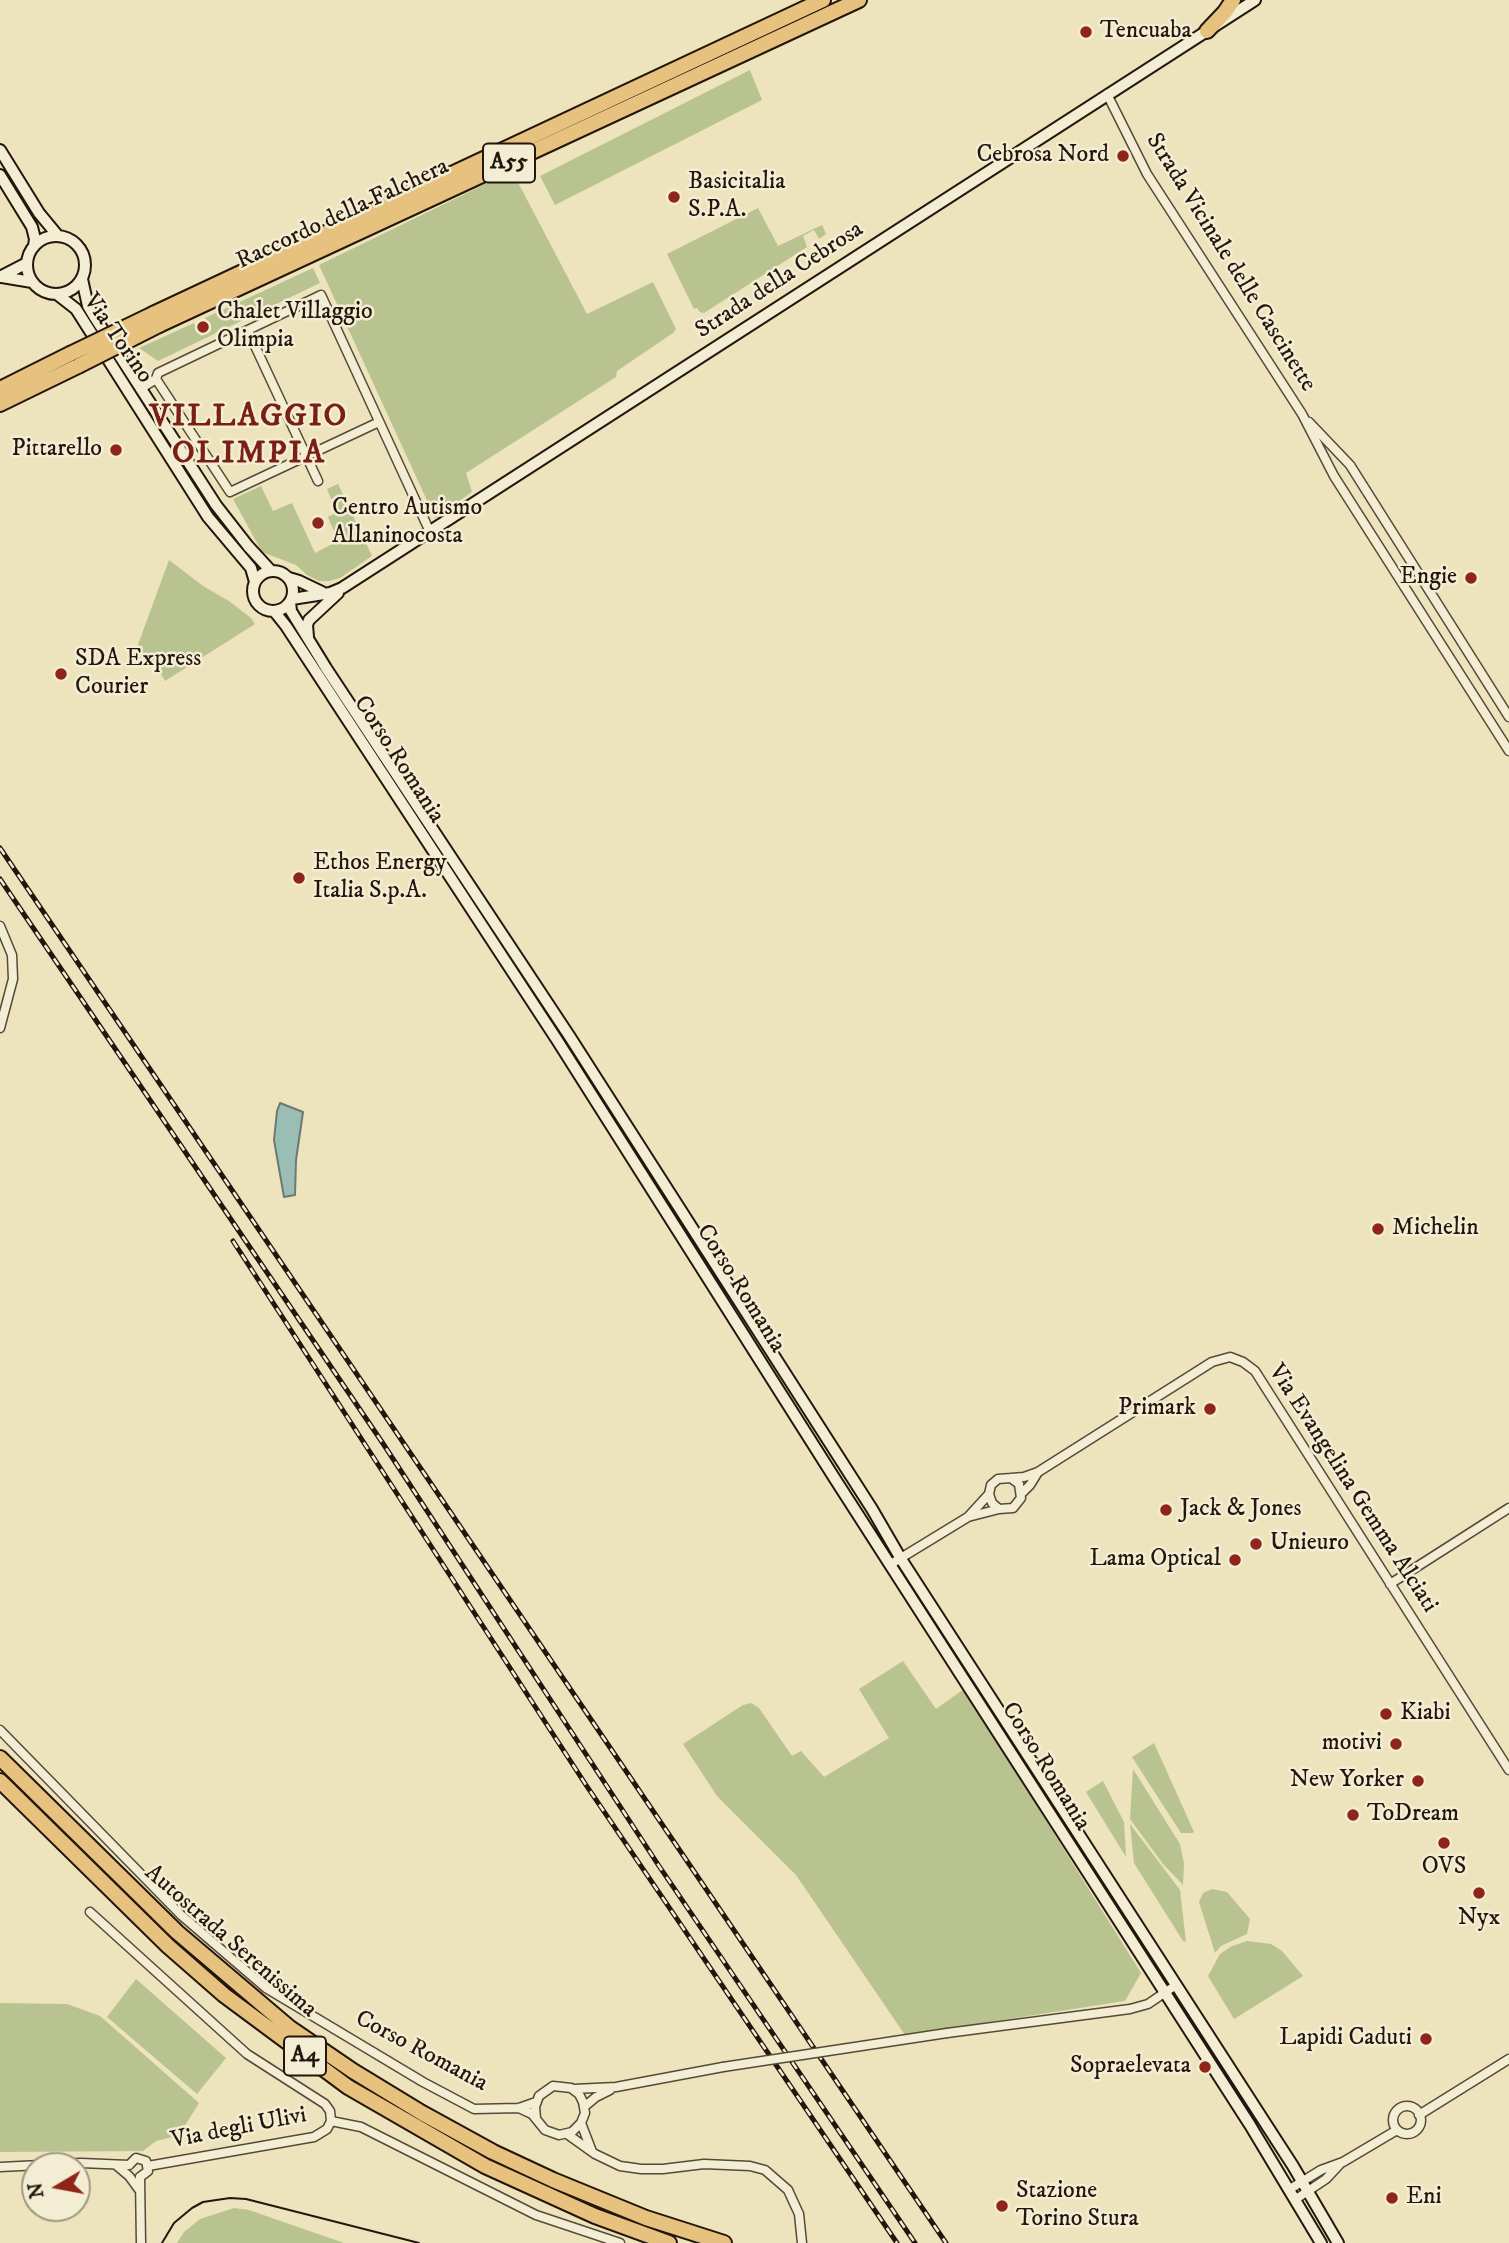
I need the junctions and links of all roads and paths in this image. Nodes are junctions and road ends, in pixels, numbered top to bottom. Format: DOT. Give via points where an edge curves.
graph roads {
  1 [pos="823,0"];
  2 [pos="859,0"];
  3 [pos="1233,0"];
  4 [pos="1255,0"];
  5 [pos="1207,31"];
  6 [pos="1107,94"];
  7 [pos="0,150"];
  8 [pos="0,174"];
  9 [pos="58,236"];
  10 [pos="33,246"];
  11 [pos="27,263"];
  12 [pos="1,277"];
  13 [pos="82,279"];
  14 [pos="32,282"];
  15 [pos="58,295"];
  16 [pos="156,320"];
  17 [pos="248,331"];
  18 [pos="74,360"];
  19 [pos="156,379"];
  20 [pos="0,389"];
  21 [pos="141,389"];
  22 [pos="0,404"];
  23 [pos="1302,414"];
  24 [pos="379,422"];
  25 [pos="306,457"];
  26 [pos="318,481"];
  27 [pos="430,532"];
  28 [pos="271,571"];
  29 [pos="289,578"];
  30 [pos="255,582"];
  31 [pos="342,588"];
  32 [pos="325,593"];
  33 [pos="291,600"];
  34 [pos="274,611"];
  35 [pos="309,640"];
  36 [pos="1492,689"];
  37 [pos="1476,699"];
  38 [pos="1509,717"];
  39 [pos="1509,751"];
  40 [pos="0,926"];
  41 [pos="0,1028"];
  42 [pos="1038,1472"];
  43 [pos="1012,1478"];
  44 [pos="1022,1493"];
  45 [pos="989,1494"];
  46 [pos="1509,1508"];
  47 [pos="999,1509"];
  48 [pos="968,1517"];
  49 [pos="896,1561"];
  50 [pos="1390,1584"];
  51 [pos="0,1730"];
  52 [pos="0,1758"];
  53 [pos="1509,1770"];
  54 [pos="0,1781"];
  55 [pos="90,1912"];
  56 [pos="1177,1985"];
  57 [pos="1165,1993"];
  58 [pos="1509,2059"];
  59 [pos="616,2087"];
  60 [pos="571,2088"];
  61 [pos="536,2102"];
  62 [pos="584,2107"];
  63 [pos="519,2108"];
  64 [pos="1419,2115"];
  65 [pos="536,2118"];
  66 [pos="331,2121"];
  67 [pos="581,2123"];
  68 [pos="1397,2130"];
  69 [pos="567,2134"];
  70 [pos="595,2154"];
  71 [pos="116,2164"];
  72 [pos="129,2165"];
  73 [pos="148,2166"];
  74 [pos="0,2167"];
  75 [pos="141,2177"];
  76 [pos="1305,2187"];
  77 [pos="1290,2189"];
  78 [pos="141,2194"];
  79 [pos="1296,2199"];
  80 [pos="141,2243"];
  81 [pos="620,2243"];
  82 [pos="669,2243"];
  83 [pos="724,2243"];
  84 [pos="802,2243"];
  85 [pos="1321,2243"];
  86 [pos="1338,2243"];
  1 -- 16 [label="highway, Raccordo della Falchera / A55"];
  2 -- 16 [label="highway, Raccordo della Falchera / A55"];
  3 -- 5 [label="highway"];
  4 -- 5 [label="main road, Strada della Cebrosa"];
  5 -- 6 [label="main road, Strada della Cebrosa"];
  6 -- 23 [label="street, Strada Vicinale delle Cascinette" via="1147,174"];
  6 -- 27 [label="main road, Strada della Cebrosa"];
  7 -- 9 [label="main road"];
  8 -- 10 [label="main road" via="32,226"];
  9 -- 10 [label="main road"];
  9 -- 13 [label="main road" via="72,241 83,254"];
  10 -- 11 [label="main road"];
  11 -- 12 [label="main road"];
  11 -- 14 [label="main road"];
  12 -- 14 [label="main road"];
  13 -- 15 [label="main road" via="72,290"];
  13 -- 21 [label="main road, Via Torino" via="88,306"];
  14 -- 15 [label="main road" via="42,292"];
  15 -- 30 [label="main road, Via Torino" via="76,309 208,517 251,568"];
  16 -- 18 [label="highway, Raccordo della Falchera / A55, bridge"];
  17 -- 19 [label="street" via="158,373"];
  17 -- 24 [label="street" via="321,295"];
  17 -- 25 [label="street"];
  18 -- 20 [label="highway, Raccordo della Falchera / A55"];
  18 -- 22 [label="highway, Raccordo della Falchera / A55"];
  19 -- 21 [label="street"];
  19 -- 25 [label="street, Via Torino" via="230,492"];
  21 -- 28 [label="main road, Via Torino" via="228,522"];
  23 -- 36 [label="street, Strada Vicinale delle Cascinette" via="1350,465"];
  23 -- 37 [label="street, Strada Vicinale delle Cascinette" via="1334,476"];
  24 -- 25 [label="street"];
  24 -- 27 [label="street"];
  25 -- 26 [label="street"];
  27 -- 31 [label="main road, Strada della Cebrosa"];
  28 -- 29 [label="main road"];
  28 -- 30 [label="main road"];
  29 -- 32 [label="main road"];
  29 -- 33 [label="main road"];
  30 -- 34 [label="main road" via="257,603"];
  31 -- 32 [label="main road, Strada della Cebrosa"];
  31 -- 35 [label="main road" via="309,620"];
  32 -- 33 [label="main road, Strada della Cebrosa"];
  33 -- 34 [label="main road"];
  33 -- 35 [label="main road, Corso Romania" via="291,611"];
  34 -- 49 [label="main road, Corso Romania"];
  35 -- 49 [label="main road, Corso Romania" via="872,1509"];
  36 -- 37 [label="street"];
  36 -- 38 [label="street, Strada Vicinale delle Cascinette"];
  37 -- 39 [label="street, Strada Vicinale delle Cascinette"];
  40 -- 41 [label="street" via="12,956 13,979"];
  42 -- 43 [label="street, Via Evangelina Gemma Alciati"];
  42 -- 44 [label="street, Via Evangelina Gemma Alciati"];
  42 -- 50 [label="street, Via Evangelina Gemma Alciati" via="1212,1362 1237,1359 1255,1371"];
  43 -- 44 [label="street"];
  43 -- 45 [label="street" via="994,1481"];
  44 -- 47 [label="street" via="1016,1506"];
  45 -- 47 [label="street"];
  45 -- 48 [label="street"];
  46 -- 50 [label="street"];
  47 -- 48 [label="street"];
  48 -- 49 [label="street"];
  49 -- 56 [label="main road, Corso Romania"];
  49 -- 57 [label="main road, Corso Romania"];
  50 -- 53 [label="street, Via Evangelina Gemma Alciati"];
  51 -- 63 [label="street, Corso Romania" via="181,1915 266,1988 474,2109"];
  52 -- 83 [label="highway, Autostrada Serenissima / A4" via="177,1932 290,2028 353,2071 446,2126 553,2180 646,2218"];
  54 -- 82 [label="highway, Autostrada Serenissima / A4" via="168,1946 224,1995 348,2087 485,2166 595,2216"];
  55 -- 66 [label="street" via="247,2053 325,2104"];
  56 -- 57 [label="street"];
  56 -- 76 [label="main road, Corso Romania"];
  57 -- 59 [label="street, bridge" via="1130,2009 947,2033"];
  57 -- 77 [label="main road, Corso Romania"];
  58 -- 64 [label="street"];
  59 -- 60 [label="street"];
  59 -- 62 [label="street"];
  60 -- 61 [label="street" via="554,2086"];
  60 -- 62 [label="street"];
  61 -- 63 [label="street, Corso Romania"];
  61 -- 65 [label="street"];
  62 -- 67 [label="street"];
  63 -- 65 [label="street"];
  64 -- 68 [label="street" via="1416,2130 1406,2134"];
  64 -- 68 [label="street" via="1410,2107 1398,2109 1393,2121"];
  65 -- 69 [label="street" via="552,2134"];
  66 -- 73 [label="street, Via degli Ulivi" via="314,2137"];
  66 -- 81 [label="street" via="361,2127 536,2215"];
  67 -- 69 [label="street"];
  67 -- 70 [label="street"];
  68 -- 76 [label="street" via="1321,2170"];
  69 -- 70 [label="street"];
  70 -- 84 [label="street" via="620,2166 641,2169 704,2164 765,2170 788,2190 799,2214"];
  71 -- 72 [label="street"];
  71 -- 74 [label="street"];
  71 -- 78 [label="street"];
  72 -- 73 [label="street" via="141,2158"];
  72 -- 75 [label="street" via="131,2174"];
  73 -- 75 [label="street"];
  75 -- 78 [label="street"];
  76 -- 77 [label="street"];
  76 -- 79 [label="street"];
  76 -- 86 [label="main road, Corso Romania"];
  77 -- 79 [label="main road, Corso Romania"];
  78 -- 80 [label="street"];
  79 -- 85 [label="main road, Corso Romania"];
}
